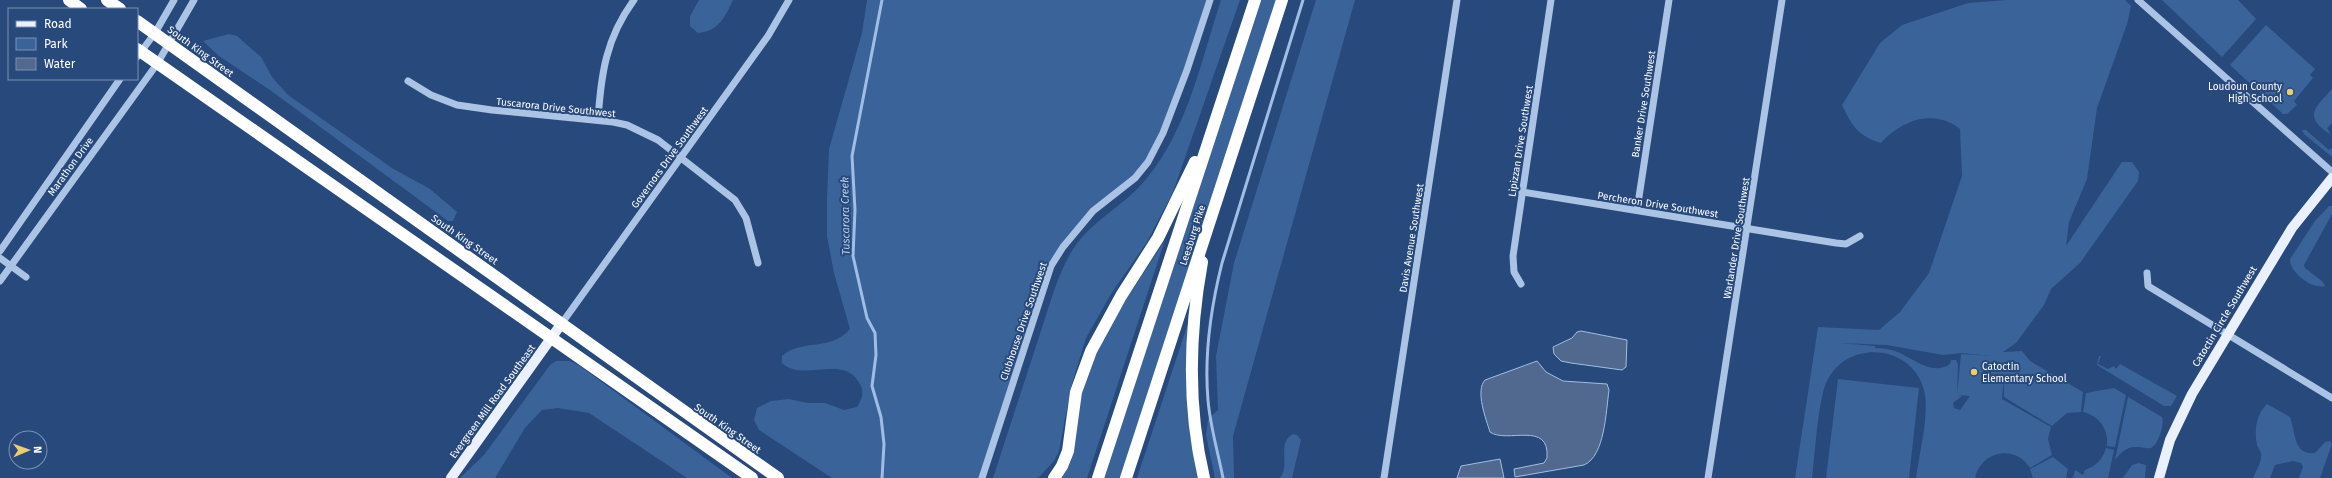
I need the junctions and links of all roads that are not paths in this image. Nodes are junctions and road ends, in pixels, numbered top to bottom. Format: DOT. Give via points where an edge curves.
graph roads {
  1 [pos="69,0"];
  2 [pos="107,0"];
  3 [pos="174,0"];
  4 [pos="194,0"];
  5 [pos="634,0"];
  6 [pos="789,0"];
  7 [pos="1210,0"];
  8 [pos="1255,0"];
  9 [pos="1282,0"];
  10 [pos="1457,0"];
  11 [pos="1551,0"];
  12 [pos="1669,0"];
  13 [pos="1782,0"];
  14 [pos="2138,0"];
  15 [pos="80,8"];
  16 [pos="119,8"];
  17 [pos="138,22"];
  18 [pos="155,33"];
  19 [pos="169,44"];
  20 [pos="138,53"];
  21 [pos="157,64"];
  22 [pos="119,80"];
  23 [pos="408,81"];
  24 [pos="1221,105"];
  25 [pos="598,120"];
  26 [pos="681,158"];
  27 [pos="2332,172"];
  28 [pos="2332,178"];
  29 [pos="1522,192"];
  30 [pos="1637,210"];
  31 [pos="1211,215"];
  32 [pos="1748,228"];
  33 [pos="1860,236"];
  34 [pos="0,251"];
  35 [pos="0,258"];
  36 [pos="758,263"];
  37 [pos="11,266"];
  38 [pos="2147,272"];
  39 [pos="26,277"];
  40 [pos="0,281"];
  41 [pos="1520,284"];
  42 [pos="562,324"];
  43 [pos="2227,335"];
  44 [pos="552,337"];
  45 [pos="2332,398"];
  46 [pos="451,478"];
  47 [pos="752,478"];
  48 [pos="778,478"];
  49 [pos="982,478"];
  50 [pos="1054,478"];
  51 [pos="1098,478"];
  52 [pos="1126,478"];
  53 [pos="1204,478"];
  54 [pos="1384,478"];
  55 [pos="1708,478"];
  56 [pos="2159,478"];
  1 -- 15 [label="highway"];
  2 -- 16 [label="highway"];
  3 -- 18 [label="street"];
  4 -- 19 [label="street, Marathon Drive"];
  5 -- 25 [label="street" via="624,12 609,44 603,66"];
  6 -- 26 [label="street, Governors Drive Southwest" via="768,36"];
  7 -- 49 [label="street, Clubhouse Drive Southwest" via="1166,126 1148,162 1135,178 1093,211 1051,266"];
  8 -- 24 [label="highway, Leesburg Pike"];
  9 -- 31 [label="highway, Leesburg Pike"];
  10 -- 54 [label="street, Davis Avenue Southwest"];
  11 -- 29 [label="street, Lipizzan Drive Southwest"];
  12 -- 30 [label="street, Banker Drive Southwest"];
  13 -- 32 [label="street, Warlander Drive Southwest"];
  14 -- 27 [label="street"];
  17 -- 18 [label="highway, South King Street"];
  18 -- 19 [label="highway, South King Street"];
  18 -- 20 [label="street"];
  19 -- 21 [label="street, Marathon Drive"];
  19 -- 42 [label="highway, South King Street"];
  20 -- 21 [label="highway"];
  21 -- 37 [label="street, Marathon Drive"];
  21 -- 44 [label="highway"];
  22 -- 34 [label="street, Marathon Drive"];
  23 -- 25 [label="street, Tuscarora Drive Southwest" via="431,95 456,104"];
  24 -- 50 [label="highway" via="1177,202 1091,351 1076,392 1068,451"];
  24 -- 51 [label="highway, Leesburg Pike"];
  25 -- 26 [label="street, Tuscarora Drive Southwest" via="627,125 644,132"];
  26 -- 36 [label="street, Tuscarora Drive Southwest" via="735,200 746,218"];
  26 -- 42 [label="street, Governors Drive Southwest"];
  28 -- 43 [label="main road, Catoctin Circle Southwest" via="2292,228"];
  29 -- 30 [label="street, Percheron Drive Southwest"];
  29 -- 41 [label="street, Lipizzan Drive Southwest" via="1513,256 1514,272"];
  30 -- 32 [label="street, Percheron Drive Southwest"];
  31 -- 52 [label="highway, Leesburg Pike"];
  31 -- 53 [label="highway" via="1191,336 1194,413"];
  32 -- 33 [label="street, Percheron Drive Southwest" via="1846,244"];
  32 -- 55 [label="street, Warlander Drive Southwest"];
  35 -- 37 [label="street"];
  37 -- 39 [label="street"];
  37 -- 40 [label="street, Marathon Drive"];
  38 -- 43 [label="street" via="2148,286"];
  42 -- 44 [label="main road, Evergreen Mill Road Southeast"];
  42 -- 48 [label="highway, South King Street"];
  43 -- 45 [label="street"];
  43 -- 56 [label="main road, Catoctin Circle Southwest" via="2179,419"];
  44 -- 46 [label="main road, Evergreen Mill Road Southeast"];
  44 -- 47 [label="highway"];
}
